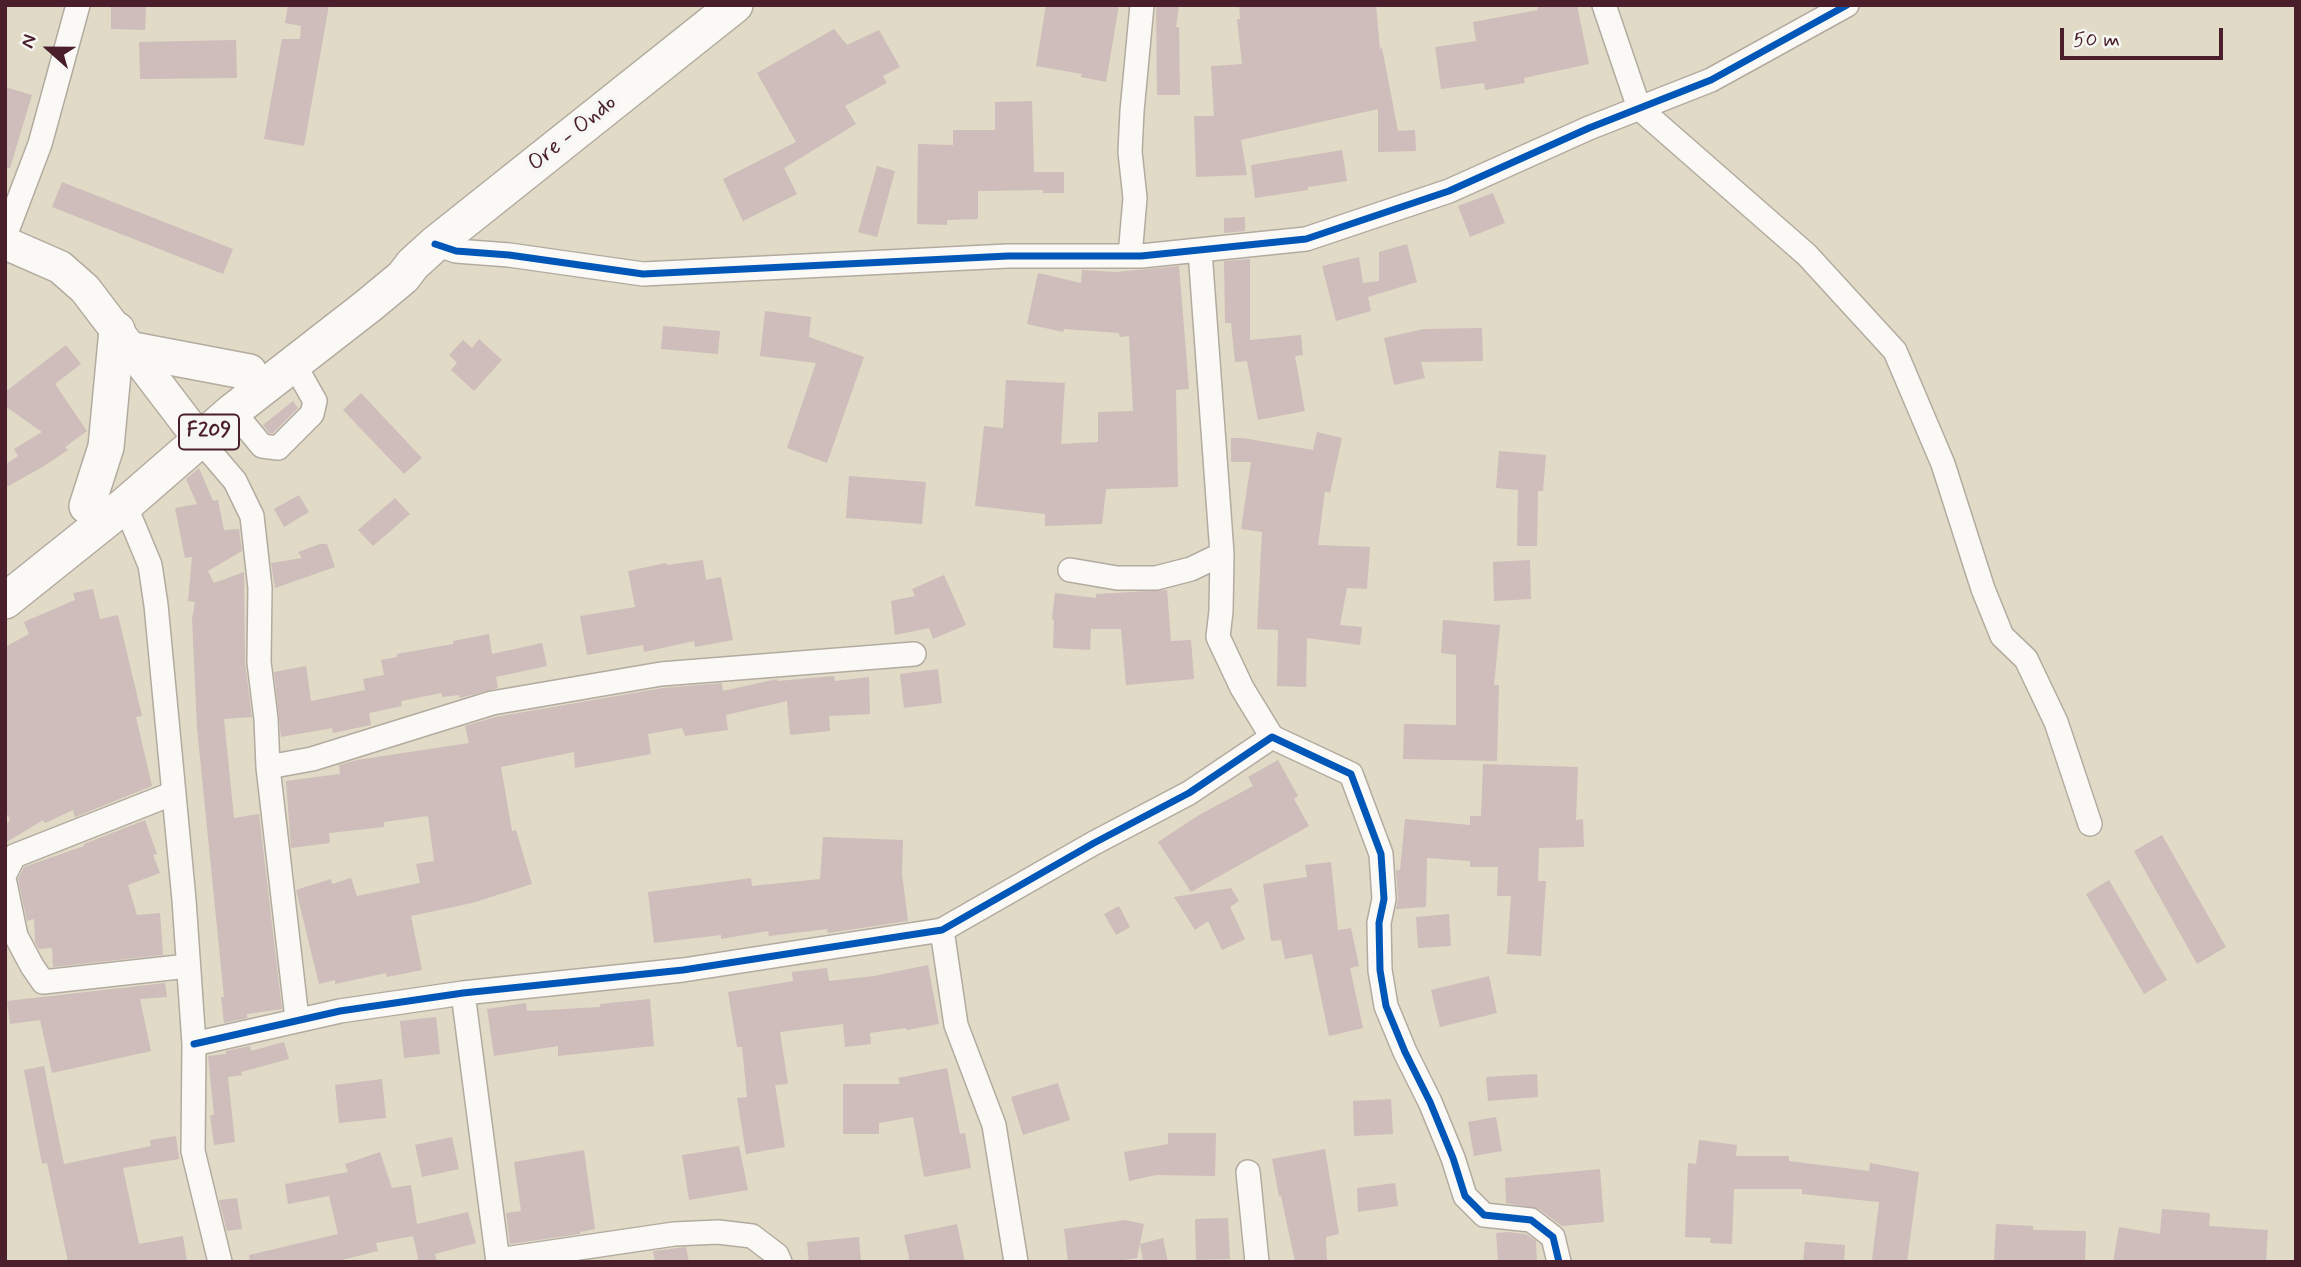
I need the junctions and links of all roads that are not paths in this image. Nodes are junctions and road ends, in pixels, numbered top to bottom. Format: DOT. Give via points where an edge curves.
graph roads {
  1 [pos="78,5"];
  2 [pos="735,5"];
  3 [pos="1142,5"];
  4 [pos="1604,5"];
  5 [pos="1847,5"];
  6 [pos="1639,108"];
  7 [pos="5,236"];
  8 [pos="5,243"];
  9 [pos="1200,251"];
  10 [pos="424,254"];
  11 [pos="1130,256"];
  12 [pos="125,340"];
  13 [pos="294,364"];
  14 [pos="249,372"];
  15 [pos="233,411"];
  16 [pos="194,431"];
  17 [pos="125,505"];
  18 [pos="87,506"];
  19 [pos="1222,554"];
  20 [pos="1070,570"];
  21 [pos="5,582"];
  22 [pos="5,601"];
  23 [pos="914,654"];
  24 [pos="1272,737"];
  25 [pos="268,767"];
  26 [pos="174,793"];
  27 [pos="2090,824"];
  28 [pos="5,874"];
  29 [pos="5,883"];
  30 [pos="942,930"];
  31 [pos="188,966"];
  32 [pos="463,993"];
  33 [pos="297,1019"];
  34 [pos="194,1044"];
  35 [pos="1248,1172"];
  36 [pos="498,1261"];
  37 [pos="220,1262"];
  38 [pos="780,1262"];
  39 [pos="1016,1262"];
  40 [pos="1257,1262"];
  41 [pos="1559,1262"];
  1 -- 7 [label="street" via="40,144"];
  2 -- 10 [label="main road, Ore - Ondo / F209"];
  3 -- 11 [label="street" via="1130,152 1135,198"];
  4 -- 6 [label="street"];
  5 -- 6 [label="street" via="1710,80"];
  6 -- 9 [label="street" via="1449,191 1306,239"];
  6 -- 27 [label="street" via="1807,256 1895,351 1943,464 2002,636 2026,659 2056,722"];
  8 -- 12 [label="main road" via="60,267 85,289"];
  9 -- 11 [label="street"];
  9 -- 19 [label="street"];
  10 -- 11 [label="street" via="509,255 643,274 1009,256"];
  10 -- 13 [label="main road, F209" via="403,277"];
  10 -- 14 [label="main road, F209" via="378,276"];
  12 -- 14 [label="main road"];
  12 -- 16 [label="main road"];
  12 -- 18 [label="main road" via="106,447"];
  13 -- 15 [label="main road, F209"];
  13 -- 15 [label="street" via="315,401 312,414 278,448 262,446"];
  14 -- 16 [label="main road, F209"];
  15 -- 16 [label="main road, F209"];
  16 -- 17 [label="main road, F209"];
  16 -- 18 [label="main road, F209"];
  16 -- 25 [label="street" via="235,481 252,516"];
  17 -- 22 [label="main road, F209"];
  17 -- 26 [label="street" via="150,565"];
  18 -- 21 [label="main road, F209"];
  19 -- 20 [label="street" via="1191,569 1156,578 1117,579"];
  19 -- 24 [label="street" via="1218,637"];
  23 -- 25 [label="street" via="661,674 492,703 313,759"];
  24 -- 30 [label="street" via="1189,793"];
  24 -- 41 [label="street" via="1351,774 1381,854 1380,970 1387,1006 1465,1196 1484,1215 1531,1220 1553,1237"];
  25 -- 33 [label="street"];
  26 -- 28 [label="street" via="14,856"];
  26 -- 31 [label="street"];
  29 -- 31 [label="street" via="16,936 43,982"];
  30 -- 32 [label="street" via="683,970"];
  30 -- 39 [label="street" via="956,1025 994,1125"];
  31 -- 34 [label="street"];
  32 -- 33 [label="street"];
  32 -- 36 [label="street"];
  33 -- 34 [label="street"];
  34 -- 37 [label="street" via="193,1151"];
  35 -- 40 [label="street"];
  36 -- 38 [label="street" via="718,1231 752,1236"];
}
